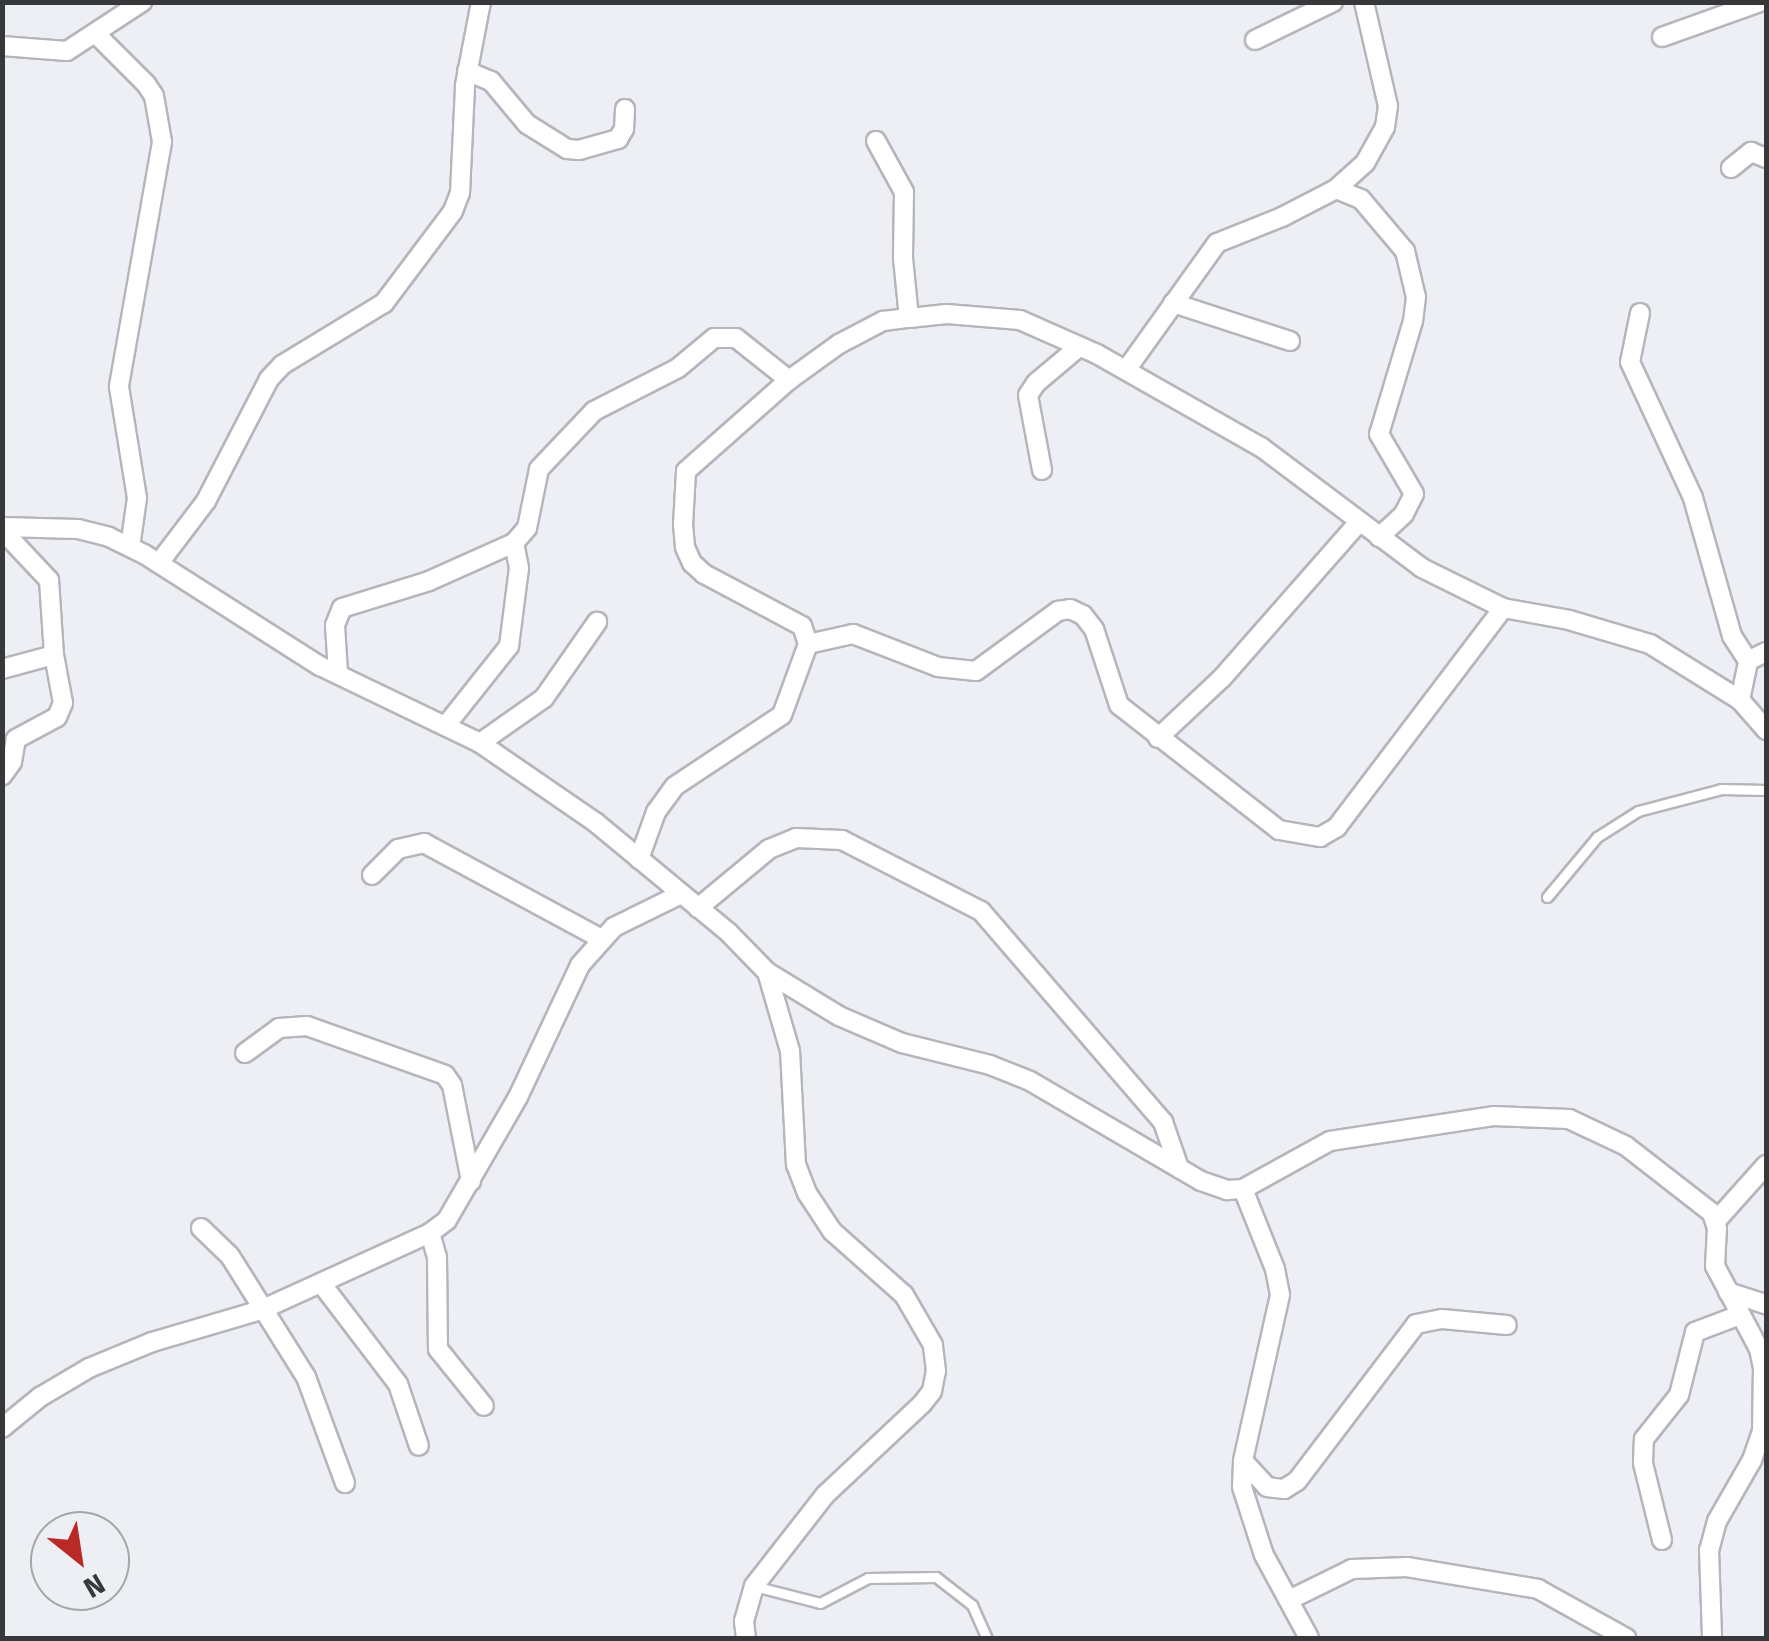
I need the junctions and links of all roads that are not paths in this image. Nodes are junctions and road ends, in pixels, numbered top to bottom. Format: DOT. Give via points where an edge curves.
graph roads {
  1 [pos="142,2"];
  2 [pos="481,2"];
  3 [pos="1333,2"];
  4 [pos="1364,2"];
  5 [pos="1760,2"];
  6 [pos="96,34"];
  7 [pos="1662,37"];
  8 [pos="1255,40"];
  9 [pos="2,46"];
  10 [pos="467,71"];
  11 [pos="625,109"];
  12 [pos="876,141"];
  13 [pos="1766,158"];
  14 [pos="1731,168"];
  15 [pos="1336,189"];
  16 [pos="1173,303"];
  17 [pos="1640,314"];
  18 [pos="909,318"];
  19 [pos="1290,342"];
  20 [pos="1080,346"];
  21 [pos="1126,370"];
  22 [pos="789,380"];
  23 [pos="1042,470"];
  24 [pos="1360,522"];
  25 [pos="2,528"];
  26 [pos="1379,537"];
  27 [pos="514,543"];
  28 [pos="130,547"];
  29 [pos="159,563"];
  30 [pos="1502,608"];
  31 [pos="597,622"];
  32 [pos="808,644"];
  33 [pos="1766,652"];
  34 [pos="54,655"];
  35 [pos="1748,661"];
  36 [pos="2,669"];
  37 [pos="338,673"];
  38 [pos="1740,700"];
  39 [pos="447,724"];
  40 [pos="1766,730"];
  41 [pos="1158,738"];
  42 [pos="480,743"];
  43 [pos="2,776"];
  44 [pos="1766,790"];
  45 [pos="640,859"];
  46 [pos="372,874"];
  47 [pos="681,894"];
  48 [pos="1547,897"];
  49 [pos="698,908"];
  50 [pos="600,938"];
  51 [pos="768,972"];
  52 [pos="245,1052"];
  53 [pos="1766,1164"];
  54 [pos="1179,1168"];
  55 [pos="471,1181"];
  56 [pos="1243,1189"];
  57 [pos="1716,1221"];
  58 [pos="200,1228"];
  59 [pos="430,1233"];
  60 [pos="321,1283"];
  61 [pos="1728,1292"];
  62 [pos="1766,1304"];
  63 [pos="261,1310"];
  64 [pos="1740,1315"];
  65 [pos="1507,1325"];
  66 [pos="484,1406"];
  67 [pos="2,1428"];
  68 [pos="418,1446"];
  69 [pos="1243,1461"];
  70 [pos="345,1483"];
  71 [pos="1662,1540"];
  72 [pos="754,1586"];
  73 [pos="1290,1599"];
  74 [pos="746,1638"];
  75 [pos="987,1638"];
  76 [pos="1309,1638"];
  77 [pos="1626,1638"];
  78 [pos="1712,1638"];
  1 -- 6 [label="street"];
  2 -- 10 [label="street"];
  3 -- 8 [label="street"];
  4 -- 15 [label="street" via="1388,118 1359,172"];
  5 -- 7 [label="street"];
  6 -- 9 [label="street" via="67,51"];
  6 -- 28 [label="street" via="154,96 162,142 119,387 137,498"];
  10 -- 11 [label="street" via="492,81 526,124 567,149 618,139"];
  10 -- 29 [label="street" via="460,194 453,211 384,304 269,379 206,501"];
  12 -- 18 [label="street" via="904,192"];
  13 -- 14 [label="street" via="1751,152"];
  15 -- 16 [label="street" via="1218,242"];
  15 -- 26 [label="street" via="1361,199 1405,251 1416,297 1379,434 1414,494"];
  16 -- 19 [label="street"];
  16 -- 21 [label="street"];
  17 -- 35 [label="street" via="1630,362 1693,498 1732,636"];
  18 -- 20 [label="street" via="1020,320"];
  18 -- 22 [label="street" via="862,330"];
  20 -- 21 [label="street"];
  20 -- 23 [label="street" via="1028,395"];
  21 -- 24 [label="street" via="1261,447"];
  22 -- 27 [label="street" via="736,338 714,338 678,368 582,420 539,469 527,528"];
  22 -- 32 [label="street" via="686,471 683,525 685,546 704,574 802,626"];
  24 -- 26 [label="street"];
  24 -- 41 [label="street" via="1222,678"];
  25 -- 28 [label="street" via="78,529"];
  25 -- 34 [label="street" via="49,580"];
  26 -- 30 [label="street" via="1422,568"];
  27 -- 37 [label="street" via="342,608 335,625"];
  27 -- 39 [label="street" via="519,568 509,646"];
  28 -- 29 [label="street"];
  29 -- 37 [label="street"];
  30 -- 38 [label="street" via="1650,644"];
  30 -- 41 [label="street" via="1330,835 1280,830"];
  31 -- 42 [label="street" via="544,698"];
  32 -- 41 [label="street" via="853,634 938,666 976,670 1070,609 1094,629 1119,704"];
  32 -- 45 [label="street" via="782,715 675,786 656,812"];
  33 -- 35 [label="street"];
  34 -- 36 [label="street"];
  34 -- 43 [label="street" via="62,711 16,739"];
  35 -- 38 [label="street"];
  37 -- 39 [label="street"];
  38 -- 40 [label="street"];
  39 -- 42 [label="street"];
  42 -- 45 [label="street"];
  44 -- 48 [label="lane" via="1721,789 1638,811 1598,837"];
  45 -- 47 [label="street"];
  46 -- 50 [label="street" via="398,849 424,843"];
  47 -- 49 [label="street"];
  47 -- 50 [label="street"];
  49 -- 51 [label="street"];
  49 -- 54 [label="street" via="769,849 796,838 842,840 981,911 1163,1122"];
  50 -- 55 [label="street" via="580,965"];
  51 -- 54 [label="street" via="862,1027 1030,1081"];
  51 -- 72 [label="street" via="790,1051 796,1165 806,1193 832,1231 904,1295 933,1345 936,1371 922,1404 826,1495"];
  52 -- 55 [label="street" via="279,1028 306,1026 445,1075"];
  53 -- 57 [label="street"];
  54 -- 56 [label="street" via="1227,1190"];
  55 -- 59 [label="street" via="447,1220"];
  56 -- 57 [label="street" via="1330,1141 1534,1115 1569,1119 1626,1146"];
  56 -- 69 [label="street" via="1280,1295"];
  57 -- 61 [label="street" via="1713,1256"];
  58 -- 63 [label="street" via="230,1256"];
  59 -- 60 [label="street"];
  59 -- 66 [label="street" via="437,1257 438,1349"];
  60 -- 63 [label="street"];
  60 -- 68 [label="street" via="398,1384"];
  61 -- 62 [label="street"];
  61 -- 64 [label="street"];
  63 -- 67 [label="street" via="89,1368"];
  63 -- 70 [label="street" via="306,1377"];
  64 -- 71 [label="street" via="1695,1332 1679,1395 1644,1439 1642,1463"];
  64 -- 78 [label="street" via="1764,1368 1762,1431 1708,1550"];
  65 -- 69 [label="street" via="1442,1319 1416,1324 1298,1481 1284,1489 1267,1487"];
  69 -- 73 [label="street" via="1242,1488 1254,1532"];
  72 -- 74 [label="street"];
  72 -- 75 [label="lane" via="820,1603 868,1578 936,1577 972,1605"];
  73 -- 76 [label="street"];
  73 -- 77 [label="street" via="1352,1569 1406,1567 1538,1588"];
}
